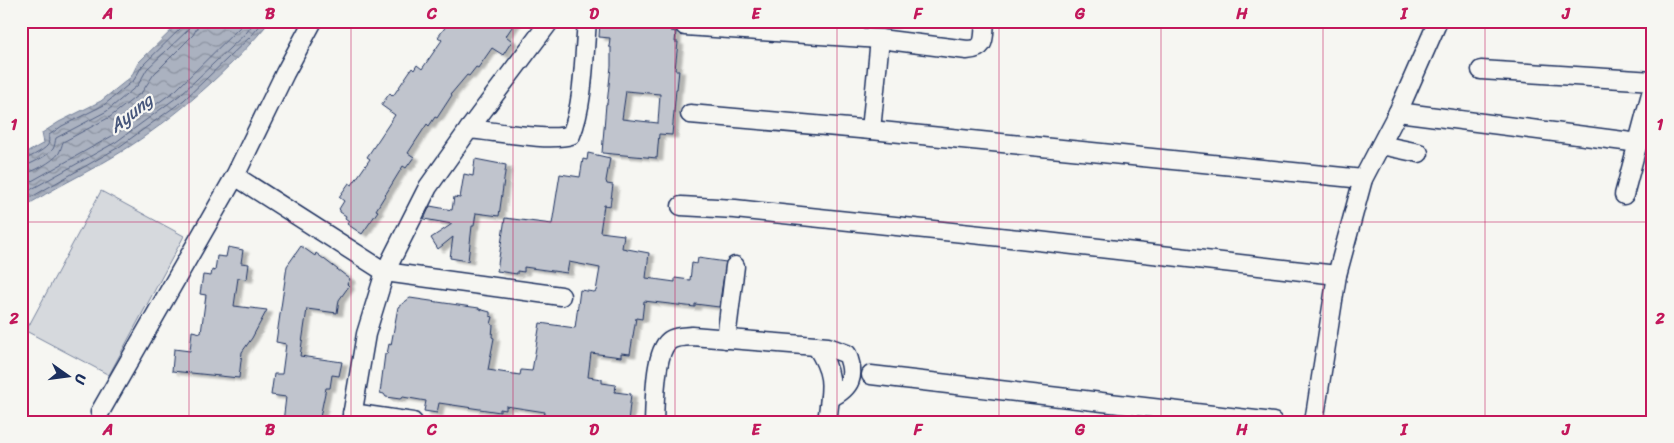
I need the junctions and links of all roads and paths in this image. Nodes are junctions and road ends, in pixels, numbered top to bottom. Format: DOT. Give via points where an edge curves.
graph roads {
  1 [pos="313,21"];
  2 [pos="550,21"];
  3 [pos="587,21"];
  4 [pos="985,21"];
  5 [pos="1438,21"];
  6 [pos="684,26"];
  7 [pos="880,39"];
  8 [pos="1481,70"];
  9 [pos="1653,81"];
  10 [pos="1653,86"];
  11 [pos="1398,112"];
  12 [pos="690,114"];
  13 [pos="469,129"];
  14 [pos="871,130"];
  15 [pos="1639,143"];
  16 [pos="1381,145"];
  17 [pos="1419,153"];
  18 [pos="235,176"];
  19 [pos="1363,179"];
  20 [pos="1624,195"];
  21 [pos="681,206"];
  22 [pos="735,266"];
  23 [pos="384,272"];
  24 [pos="1337,275"];
  25 [pos="561,296"];
  26 [pos="726,339"];
  27 [pos="871,374"];
  28 [pos="100,412"];
  29 [pos="352,418"];
  30 [pos="413,422"];
  31 [pos="654,422"];
  32 [pos="827,422"];
  33 [pos="1273,422"];
  34 [pos="1314,422"];
  1 -- 18 [label="street"];
  2 -- 13 [label="street"];
  3 -- 13 [label="street" via="582,83 571,135 549,138"];
  4 -- 7 [label="street" via="981,46 977,49"];
  5 -- 11 [label="street"];
  6 -- 7 [label="street"];
  7 -- 14 [label="street"];
  8 -- 9 [label="street"];
  10 -- 15 [label="street"];
  11 -- 15 [label="street"];
  11 -- 16 [label="street"];
  12 -- 14 [label="street"];
  13 -- 23 [label="street" via="428,187"];
  14 -- 19 [label="street"];
  15 -- 20 [label="street"];
  16 -- 17 [label="street"];
  16 -- 19 [label="street"];
  18 -- 23 [label="street"];
  18 -- 28 [label="street"];
  19 -- 24 [label="street"];
  21 -- 24 [label="street" via="1029,240"];
  22 -- 26 [label="street"];
  23 -- 25 [label="street"];
  23 -- 29 [label="street" via="366,334"];
  24 -- 34 [label="street"];
  26 -- 31 [label="street" via="692,336 669,341 657,370"];
  26 -- 32 [label="street" via="816,346 830,371"];
  27 -- 33 [label="street"];
  29 -- 30 [label="street"];
}
